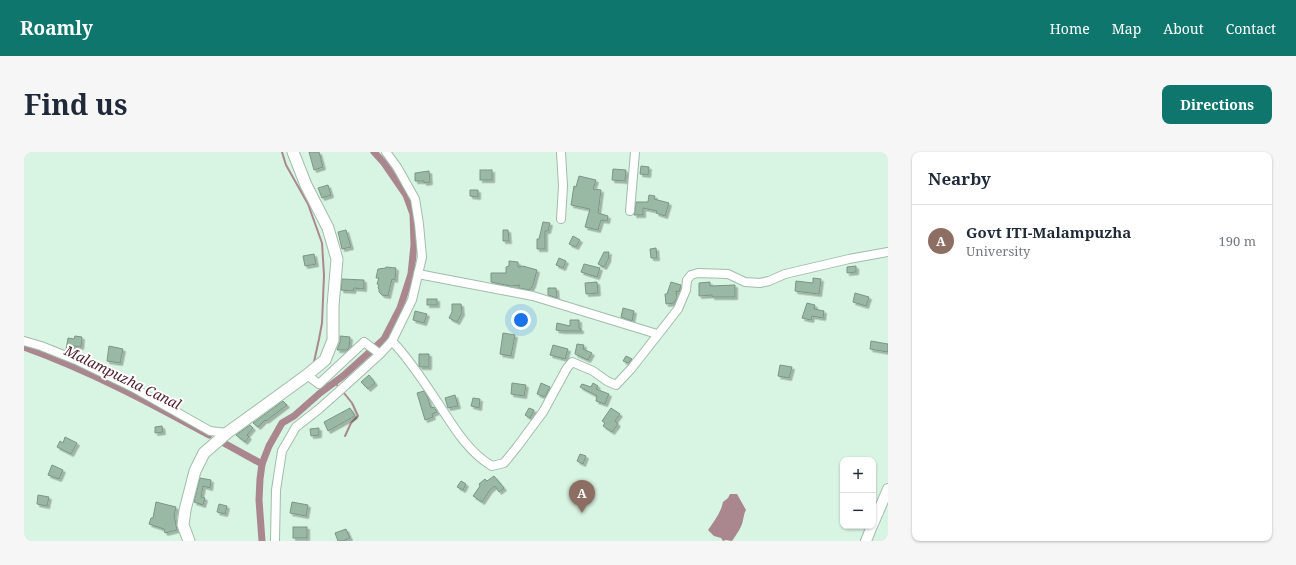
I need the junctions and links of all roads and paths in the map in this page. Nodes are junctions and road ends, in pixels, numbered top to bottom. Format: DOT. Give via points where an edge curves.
graph roads {
  1 [pos="293,152"];
  2 [pos="386,152"];
  3 [pos="561,152"];
  4 [pos="635,152"];
  5 [pos="630,211"];
  6 [pos="561,219"];
  7 [pos="888,252"];
  8 [pos="418,274"];
  9 [pos="657,334"];
  10 [pos="24,341"];
  11 [pos="392,341"];
  12 [pos="380,354"];
  13 [pos="307,375"];
  14 [pos="227,433"];
  15 [pos="888,489"];
  16 [pos="876,518"];
  17 [pos="871,529"];
  18 [pos="189,541"];
  19 [pos="275,541"];
  20 [pos="866,541"];
  1 -- 13 [label="main road" via="328,228 337,259 333,340 325,360"];
  2 -- 8 [label="street" via="415,200 422,257"];
  3 -- 6 [label="street"];
  4 -- 5 [label="street"];
  7 -- 9 [label="street" via="785,274 760,283 745,282 728,274 691,275 678,309"];
  8 -- 9 [label="street" via="534,296"];
  8 -- 11 [label="street" via="412,300"];
  9 -- 11 [label="street" via="616,385 572,362 543,412 517,447 504,463 492,466 484,461 454,428 401,350"];
  10 -- 14 [label="street" via="76,360 134,388 210,431"];
  11 -- 12 [label="street"];
  12 -- 13 [label="street" via="364,342 319,384"];
  12 -- 19 [label="street" via="296,427 282,451 276,490"];
  13 -- 14 [label="main road"];
  14 -- 18 [label="main road" via="204,453 195,471 183,525"];
  15 -- 16 [label="street"];
  17 -- 20 [label="street"];
}
